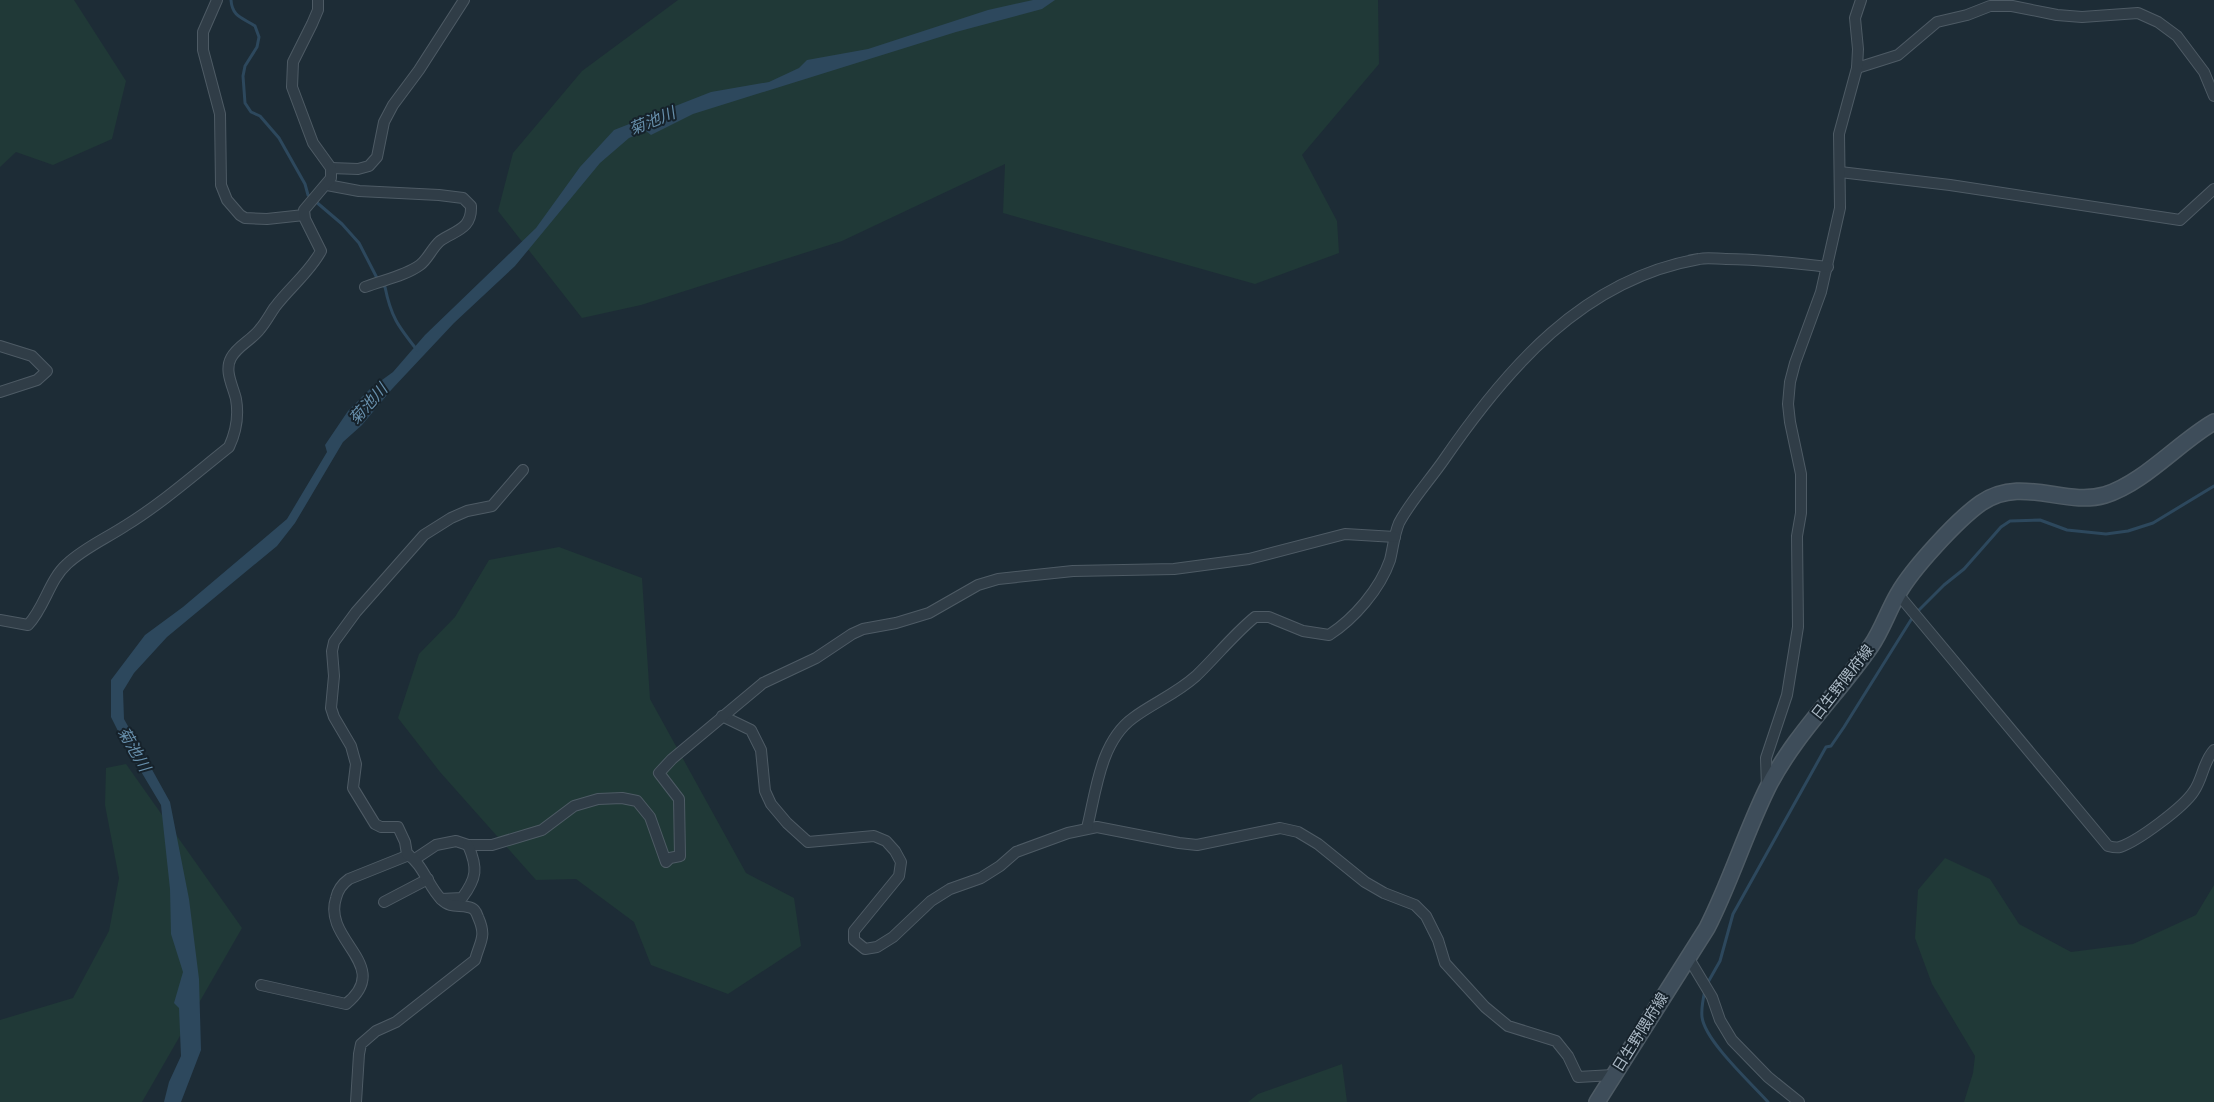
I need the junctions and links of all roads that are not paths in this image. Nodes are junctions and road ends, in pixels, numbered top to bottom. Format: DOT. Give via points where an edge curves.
graph roads {
  1 [pos="217,0"];
  2 [pos="318,0"];
  3 [pos="464,0"];
  4 [pos="1861,0"];
  5 [pos="1857,68"];
  6 [pos="2214,96"];
  7 [pos="331,168"];
  8 [pos="1840,172"];
  9 [pos="326,185"];
  10 [pos="2214,190"];
  11 [pos="304,215"];
  12 [pos="1828,267"];
  13 [pos="365,288"];
  14 [pos="0,346"];
  15 [pos="0,392"];
  16 [pos="2214,422"];
  17 [pos="523,470"];
  18 [pos="1395,537"];
  19 [pos="1898,594"];
  20 [pos="0,620"];
  21 [pos="722,716"];
  22 [pos="2214,750"];
  23 [pos="1767,789"];
  24 [pos="1087,828"];
  25 [pos="468,845"];
  26 [pos="412,857"];
  27 [pos="428,879"];
  28 [pos="441,899"];
  29 [pos="384,902"];
  30 [pos="1688,957"];
  31 [pos="261,985"];
  32 [pos="1613,1075"];
  33 [pos="356,1102"];
  34 [pos="1597,1102"];
  35 [pos="1799,1102"];
  1 -- 11 [label="street" via="203,32 203,50 220,114 221,185 227,200 246,218"];
  2 -- 7 [label="street" via="318,10 293,62 292,87 313,143"];
  3 -- 7 [label="street" via="393,105 384,122 377,157 369,166 358,169"];
  4 -- 5 [label="street" via="1855,18"];
  5 -- 6 [label="street" via="1898,55 1937,22 1990,6 2012,6 2082,17 2138,13 2158,22 2182,41 2204,72"];
  5 -- 8 [label="street" via="1839,134"];
  7 -- 9 [label="street" via="331,178"];
  8 -- 10 [label="street" via="1950,185 2180,220"];
  8 -- 12 [label="street" via="1840,208"];
  9 -- 11 [label="street" via="304,210"];
  9 -- 13 [label="street" via="359,191 463,198 471,206 471,216 466,225 438,242 421,265"];
  11 -- 20 [label="street" via="321,251 260,330 230,360 229,375 237,418 229,447 126,526 85,549 66,565 28,625"];
  12 -- 18 [label="street" via="1739,258 1701,258 1628,282 1580,308 1528,354 1486,402 1400,523"];
  12 -- 23 [label="street" via="1790,382 1790,422 1801,474 1801,513 1797,536 1798,627 1787,695 1766,758"];
  14 -- 15 [label="street" via="32,356 47,371 37,380"];
  16 -- 19 [label="main road, 日生野隈府線" via="2125,487 2104,496 2077,497 2024,490 2000,494 1981,503 1929,554"];
  17 -- 26 [label="street" via="492,506 467,511 424,535 334,642 331,708 351,746 356,764 353,788 375,824 398,827"];
  18 -- 21 [label="street" via="1345,534 1249,558 1174,569 1072,571 998,579 978,585 929,613 852,634 816,658 763,683"];
  18 -- 24 [label="street" via="1390,560 1381,578 1345,625 1329,635 1302,631 1269,617 1255,617 1195,677 1162,702 1132,718 1111,743 1102,764"];
  19 -- 22 [label="street" via="2108,846 2119,847 2182,805 2197,787 2207,757"];
  19 -- 23 [label="main road, 日生野隈府線" via="1871,646 1802,734"];
  21 -- 24 [label="street" via="751,730 761,750 765,791 771,804 808,842 874,836 895,850 901,862 899,876 854,931 854,940 865,949 877,947 894,937 937,897 981,878 1016,852"];
  21 -- 25 [label="street" via="659,773 679,799 680,856 666,862 650,817 637,801 622,798 598,799 574,806 542,830 492,845"];
  23 -- 30 [label="main road, 日生野隈府線" via="1722,898"];
  24 -- 32 [label="street" via="1110,828 1197,845 1280,828 1298,832 1365,882 1415,905 1426,916 1445,963 1485,1008 1508,1026 1556,1041 1578,1077"];
  25 -- 26 [label="street" via="456,841 436,845"];
  25 -- 28 [label="street" via="476,868 469,889 462,898"];
  26 -- 27 [label="street"];
  26 -- 31 [label="street" via="349,879 337,892 334,917 340,932 362,964 364,974 356,996 346,1004"];
  27 -- 28 [label="street"];
  27 -- 29 [label="street"];
  28 -- 33 [label="street" via="452,906 476,911 484,930 483,942 473,962 396,1022 376,1031 362,1044"];
  30 -- 32 [label="main road, 日生野隈府線"];
  30 -- 35 [label="street" via="1732,1040 1768,1077"];
  32 -- 34 [label="main road, 日生野隈府線"];
}
